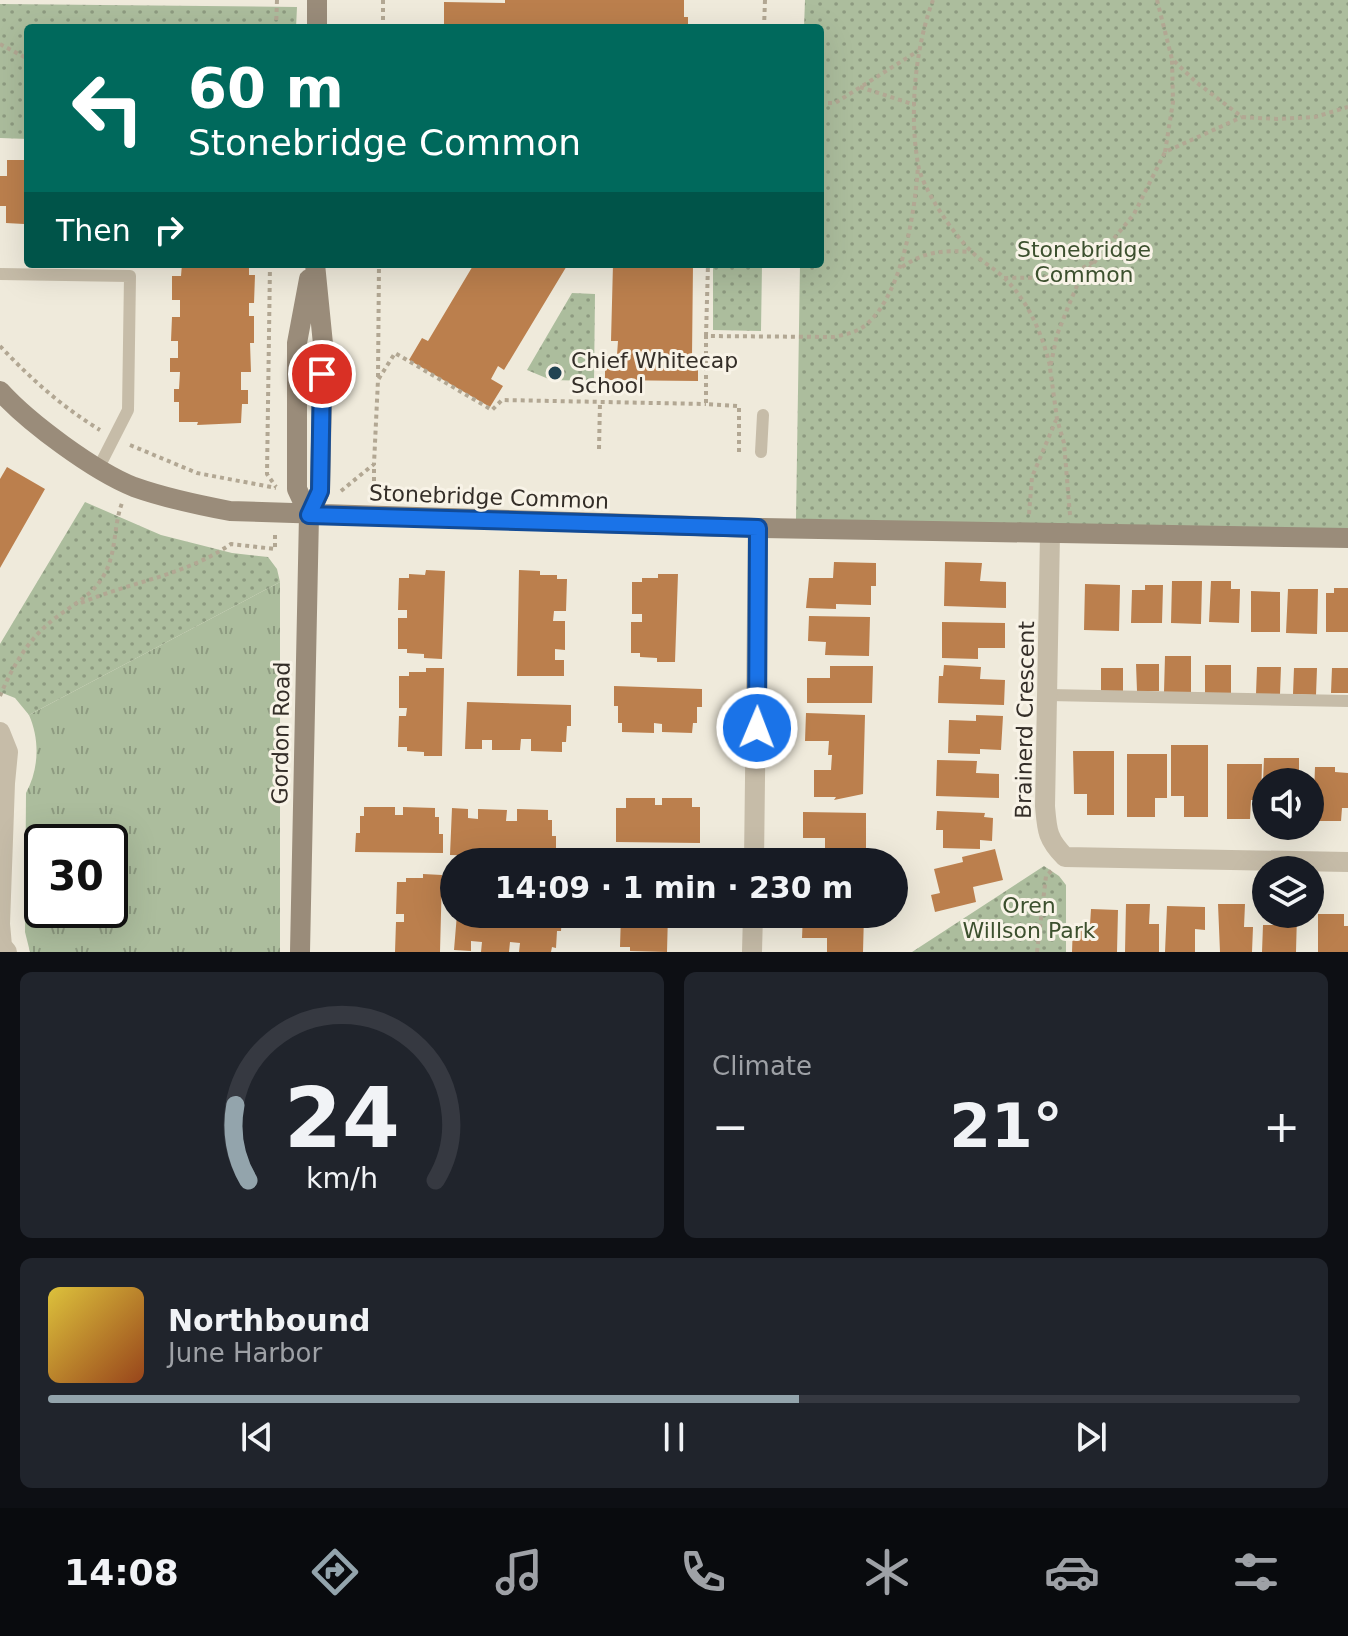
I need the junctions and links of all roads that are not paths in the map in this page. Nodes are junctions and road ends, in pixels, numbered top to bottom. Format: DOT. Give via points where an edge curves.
graph roads {
  1 [pos="317,0"];
  2 [pos="317,24"];
  3 [pos="314,268"];
  4 [pos="0,274"];
  5 [pos="0,391"];
  6 [pos="763,415"];
  7 [pos="761,452"];
  8 [pos="99,467"];
  9 [pos="309,515"];
  10 [pos="758,528"];
  11 [pos="1060,534"];
  12 [pos="1348,538"];
  13 [pos="1049,695"];
  14 [pos="1348,701"];
  15 [pos="0,732"];
  16 [pos="754,848"];
  17 [pos="1348,862"];
  18 [pos="753,928"];
  19 [pos="7,952"];
  20 [pos="300,952"];
  21 [pos="752,952"];
  1 -- 2 [label="street"];
  3 -- 9 [label="street, Gordon Road" via="323,344 320,491"];
  4 -- 8 [label="lane" via="130,276 128,410"];
  5 -- 8 [label="street, Stonebridge Common"];
  6 -- 7 [label="lane"];
  8 -- 9 [label="street, Stonebridge Common" via="128,484 183,502 230,511"];
  9 -- 10 [label="street, Stonebridge Common"];
  9 -- 20 [label="street, Gordon Road"];
  10 -- 11 [label="street, Stonebridge Common"];
  10 -- 16 [label="street"];
  11 -- 12 [label="street, Stonebridge Common"];
  11 -- 13 [label="street, Brainerd Crescent"];
  13 -- 14 [label="lane"];
  13 -- 17 [label="street, Brainerd Crescent" via="1047,829 1053,846 1065,857"];
  15 -- 19 [label="street" via="8,752 0,924"];
  18 -- 21 [label="street"];
}
